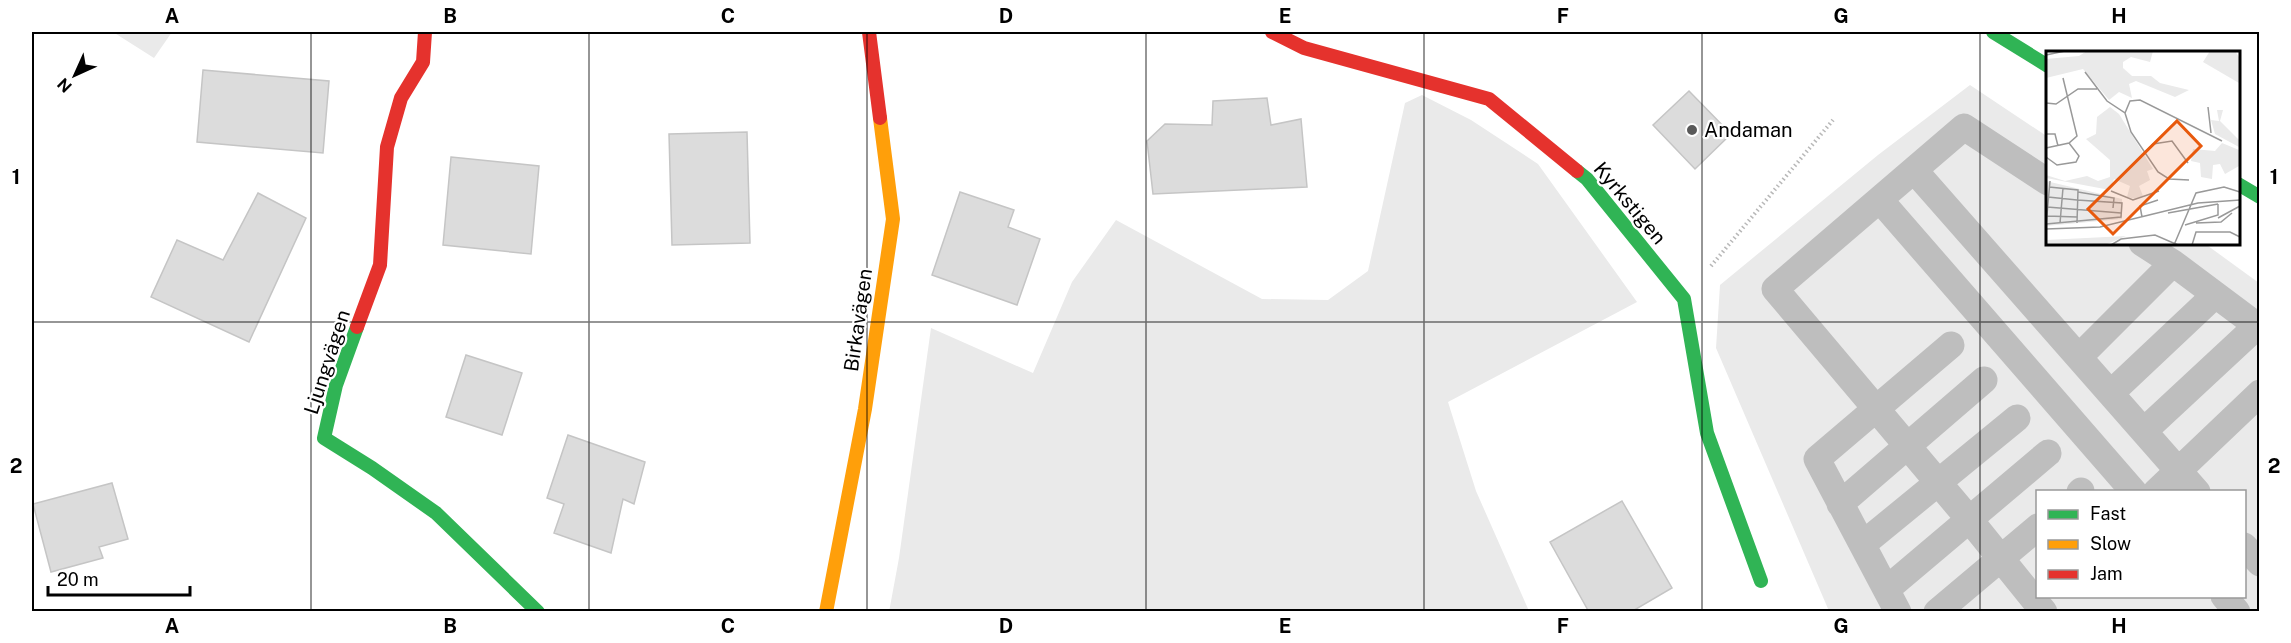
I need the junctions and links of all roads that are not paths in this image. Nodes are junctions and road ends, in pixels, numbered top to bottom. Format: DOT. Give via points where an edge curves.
graph roads {
  1 [pos="424,32"];
  2 [pos="869,32"];
  3 [pos="1272,32"];
  4 [pos="1993,32"];
  5 [pos="2046,65"];
  6 [pos="1914,170"];
  7 [pos="2046,181"];
  8 [pos="2240,185"];
  9 [pos="2259,196"];
  10 [pos="1880,200"];
  11 [pos="2144,244"];
  12 [pos="2173,263"];
  13 [pos="2214,295"];
  14 [pos="2258,327"];
  15 [pos="1951,345"];
  16 [pos="2079,357"];
  17 [pos="1984,380"];
  18 [pos="2111,393"];
  19 [pos="2259,393"];
  20 [pos="1876,409"];
  21 [pos="2017,418"];
  22 [pos="2144,431"];
  23 [pos="1906,447"];
  24 [pos="2048,453"];
  25 [pos="2179,470"];
  26 [pos="1937,484"];
  27 [pos="2132,490"];
  28 [pos="2158,490"];
  29 [pos="2195,490"];
  30 [pos="1840,504"];
  31 [pos="1969,519"];
  32 [pos="2036,528"];
  33 [pos="1863,544"];
  34 [pos="2246,548"];
  35 [pos="2000,558"];
  36 [pos="2259,563"];
  37 [pos="1761,581"];
  38 [pos="2225,598"];
  39 [pos="1893,600"];
  40 [pos="2032,604"];
  41 [pos="538,612"];
  42 [pos="826,612"];
  43 [pos="1937,612"];
  44 [pos="2237,612"];
  1 -- 41 [label="street, Ljungvägen" via="423,62 401,98 387,147 380,265 336,385 324,438 436,513"];
  2 -- 42 [label="street, Birkavägen" via="892,219 865,409"];
  3 -- 37 [label="street, Kyrkstigen" via="1305,48 1489,99 1587,179 1684,299 1707,434"];
  4 -- 5 [label="street"];
  6 -- 7 [label="lane" via="1964,127"];
  6 -- 10 [label="lane"];
  6 -- 16 [label="lane"];
  8 -- 9 [label="street"];
  10 -- 20 [label="lane" via="1775,289"];
  10 -- 27 [label="lane"];
  11 -- 12 [label="lane"];
  12 -- 13 [label="lane"];
  12 -- 16 [label="lane"];
  13 -- 14 [label="lane"];
  13 -- 18 [label="lane"];
  14 -- 22 [label="lane"];
  15 -- 20 [label="lane"];
  16 -- 18 [label="lane"];
  17 -- 23 [label="lane"];
  18 -- 22 [label="lane"];
  19 -- 25 [label="lane"];
  20 -- 23 [label="lane"];
  20 -- 30 [label="lane" via="1817,459"];
  21 -- 26 [label="lane"];
  22 -- 25 [label="lane"];
  23 -- 26 [label="lane"];
  23 -- 30 [label="lane"];
  24 -- 31 [label="lane"];
  25 -- 28 [label="lane"];
  25 -- 29 [label="lane"];
  26 -- 31 [label="lane"];
  26 -- 33 [label="lane"];
  30 -- 33 [label="lane"];
  31 -- 35 [label="lane"];
  31 -- 39 [label="lane"];
  32 -- 35 [label="lane"];
  33 -- 39 [label="lane"];
  34 -- 36 [label="lane"];
  35 -- 40 [label="lane"];
  35 -- 43 [label="lane"];
  38 -- 44 [label="lane"];
}
